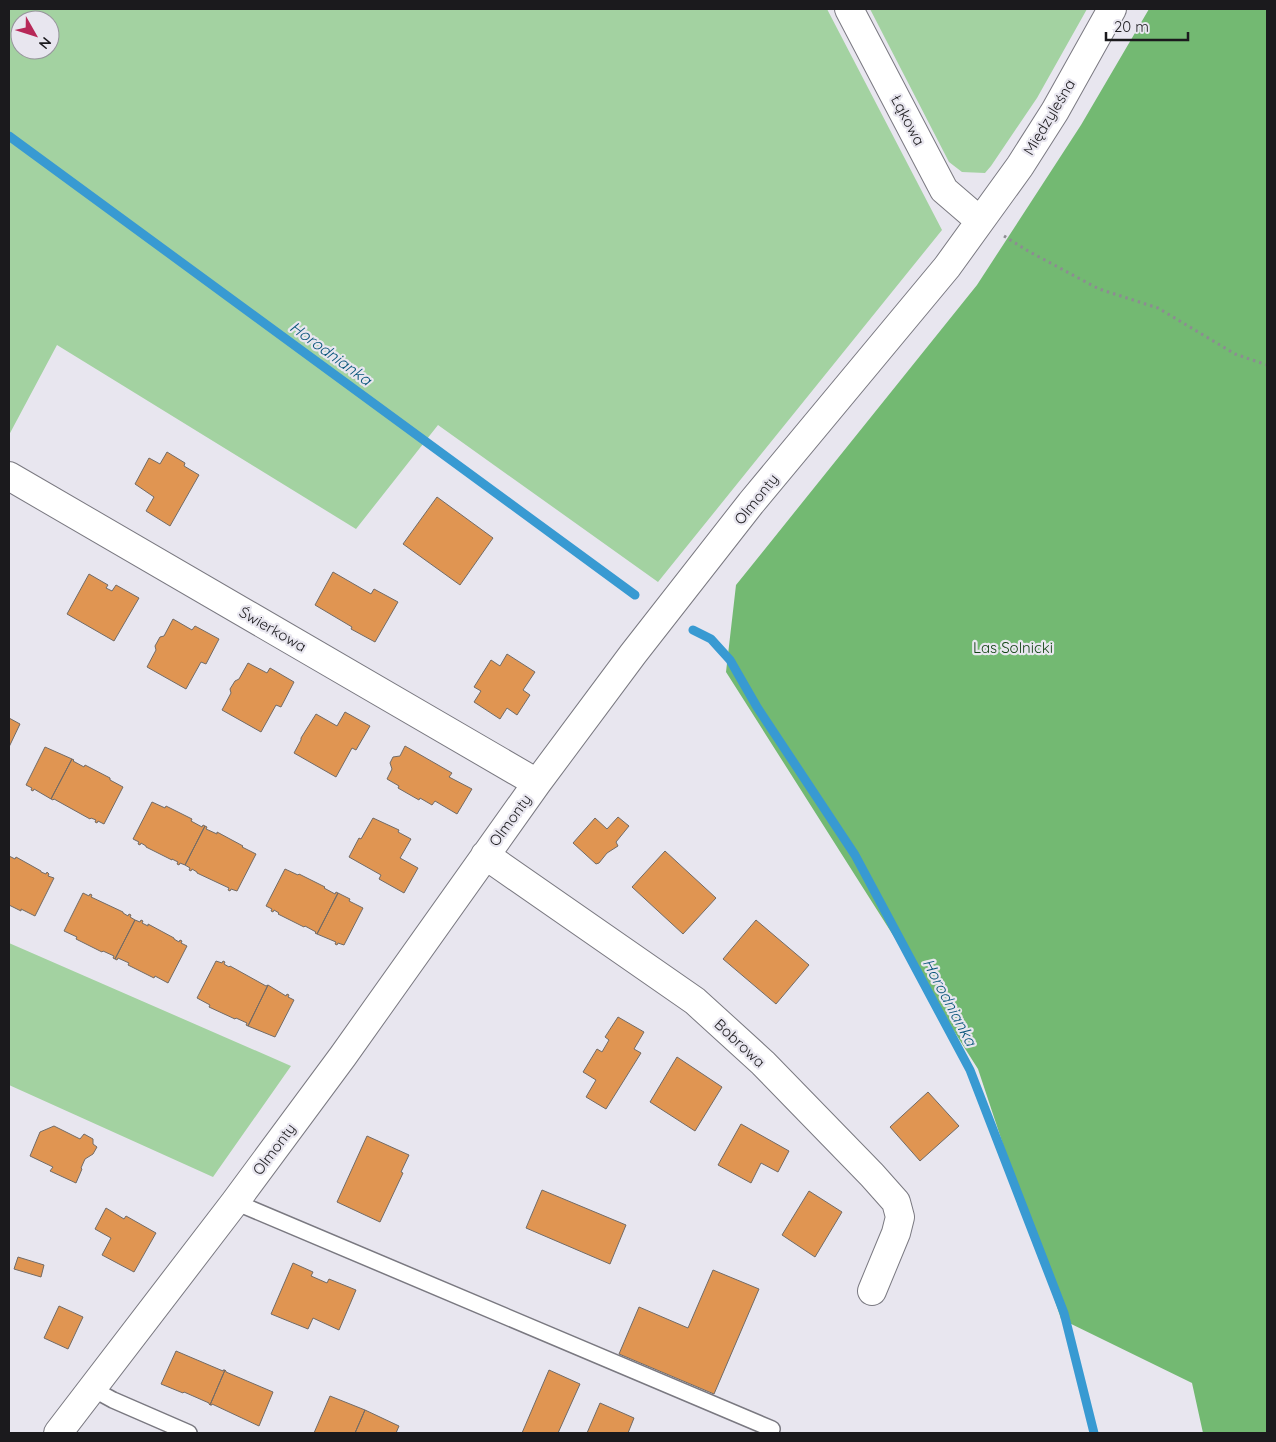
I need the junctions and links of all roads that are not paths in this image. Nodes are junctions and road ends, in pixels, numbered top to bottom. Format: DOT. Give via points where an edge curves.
graph roads {
  1 [pos="850,9"];
  2 [pos="1112,9"];
  3 [pos="980,221"];
  4 [pos="9,476"];
  5 [pos="537,783"];
  6 [pos="485,855"];
  7 [pos="235,1202"];
  8 [pos="872,1291"];
  9 [pos="91,1388"];
  10 [pos="772,1429"];
  11 [pos="58,1433"];
  12 [pos="190,1433"];
  1 -- 3 [label="street, Łąkowa" via="944,190"];
  2 -- 3 [label="street, Międzyleśna" via="1055,111"];
  3 -- 5 [label="street, Olmonty" via="632,654"];
  4 -- 5 [label="street, Świerkowa"];
  5 -- 6 [label="street, Olmonty"];
  6 -- 7 [label="street, Olmonty"];
  6 -- 8 [label="street, Bobrowa" via="695,1001 763,1063 872,1174 896,1202 900,1218"];
  7 -- 9 [label="street, Olmonty"];
  7 -- 10 [label="lane"];
  9 -- 11 [label="street, Olmonty"];
  9 -- 12 [label="lane"];
}
